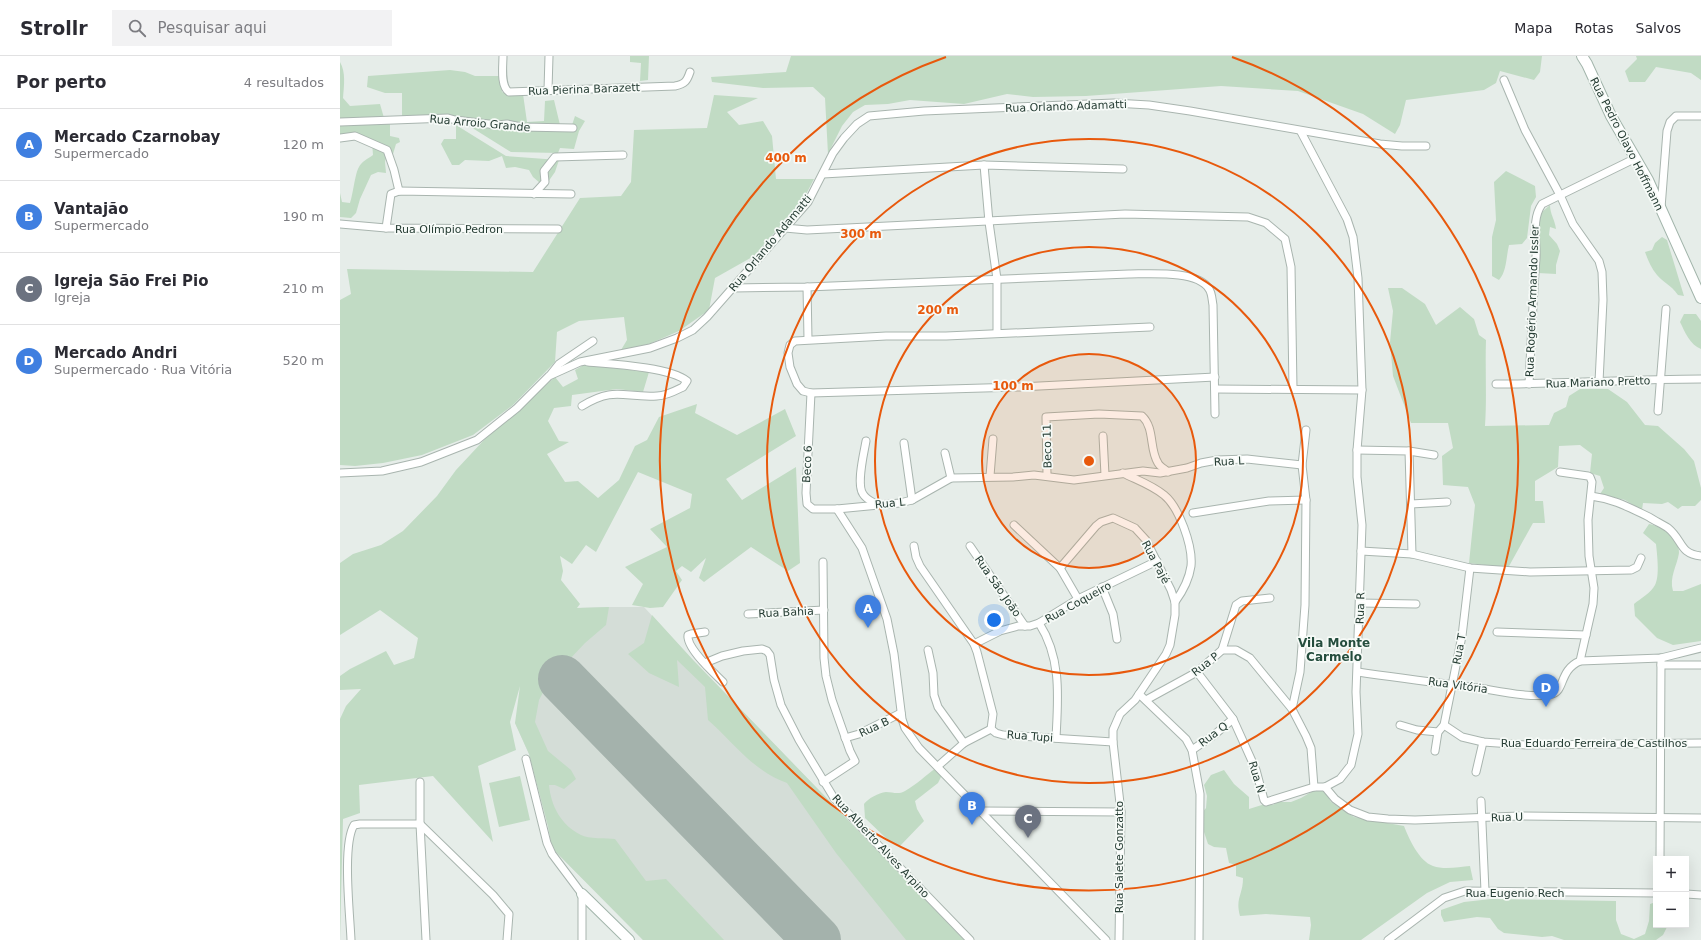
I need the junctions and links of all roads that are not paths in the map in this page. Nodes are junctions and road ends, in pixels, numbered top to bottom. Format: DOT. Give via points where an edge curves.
graph roads {
  1 [pos="503,56"];
  2 [pos="549,56"];
  3 [pos="1582,56"];
  4 [pos="690,72"];
  5 [pos="1504,80"];
  6 [pos="548,90"];
  7 [pos="1701,116"];
  8 [pos="340,122"];
  9 [pos="573,128"];
  10 [pos="1301,132"];
  11 [pos="340,138"];
  12 [pos="1426,146"];
  13 [pos="623,155"];
  14 [pos="1636,158"];
  15 [pos="984,165"];
  16 [pos="1123,169"];
  17 [pos="823,174"];
  18 [pos="399,191"];
  19 [pos="534,194"];
  20 [pos="571,194"];
  21 [pos="1560,195"];
  22 [pos="1661,210"];
  23 [pos="989,222"];
  24 [pos="340,224"];
  25 [pos="386,228"];
  26 [pos="785,228"];
  27 [pos="558,229"];
  28 [pos="997,279"];
  29 [pos="807,287"];
  30 [pos="733,288"];
  31 [pos="1701,298"];
  32 [pos="1666,309"];
  33 [pos="1150,327"];
  34 [pos="996,333"];
  35 [pos="808,339"];
  36 [pos="593,341"];
  37 [pos="580,362"];
  38 [pos="549,376"];
  39 [pos="1215,377"];
  40 [pos="1660,379"];
  41 [pos="1701,379"];
  42 [pos="1599,382"];
  43 [pos="1496,384"];
  44 [pos="1529,384"];
  45 [pos="1293,388"];
  46 [pos="1215,389"];
  47 [pos="1362,390"];
  48 [pos="811,393"];
  49 [pos="582,406"];
  50 [pos="1658,411"];
  51 [pos="1216,414"];
  52 [pos="1306,430"];
  53 [pos="1103,436"];
  54 [pos="993,439"];
  55 [pos="866,441"];
  56 [pos="904,443"];
  57 [pos="1357,450"];
  58 [pos="1409,452"];
  59 [pos="945,453"];
  60 [pos="1434,455"];
  61 [pos="1302,465"];
  62 [pos="1168,472"];
  63 [pos="1560,472"];
  64 [pos="340,473"];
  65 [pos="1123,473"];
  66 [pos="1105,475"];
  67 [pos="990,476"];
  68 [pos="1047,476"];
  69 [pos="952,478"];
  70 [pos="1591,496"];
  71 [pos="912,500"];
  72 [pos="1306,500"];
  73 [pos="1447,502"];
  74 [pos="876,504"];
  75 [pos="1411,504"];
  76 [pos="837,509"];
  77 [pos="1193,513"];
  78 [pos="1014,526"];
  79 [pos="914,546"];
  80 [pos="970,546"];
  81 [pos="1361,551"];
  82 [pos="1412,554"];
  83 [pos="1701,556"];
  84 [pos="1641,558"];
  85 [pos="1157,561"];
  86 [pos="822,562"];
  87 [pos="1060,568"];
  88 [pos="1470,568"];
  89 [pos="1592,569"];
  90 [pos="1102,588"];
  91 [pos="1270,598"];
  92 [pos="1078,599"];
  93 [pos="1175,602"];
  94 [pos="1360,603"];
  95 [pos="1416,604"];
  96 [pos="824,610"];
  97 [pos="748,614"];
  98 [pos="1039,623"];
  99 [pos="1025,626"];
  100 [pos="705,632"];
  101 [pos="1497,632"];
  102 [pos="1586,635"];
  103 [pos="1117,639"];
  104 [pos="974,644"];
  105 [pos="1701,648"];
  106 [pos="928,650"];
  107 [pos="1222,650"];
  108 [pos="1580,661"];
  109 [pos="1661,662"];
  110 [pos="705,663"];
  111 [pos="1701,665"];
  112 [pos="1196,672"];
  113 [pos="1358,672"];
  114 [pos="723,682"];
  115 [pos="1452,684"];
  116 [pos="1139,694"];
  117 [pos="1146,700"];
  118 [pos="1292,710"];
  119 [pos="901,713"];
  120 [pos="1233,719"];
  121 [pos="1400,725"];
  122 [pos="1444,725"];
  123 [pos="991,729"];
  124 [pos="1438,732"];
  125 [pos="846,738"];
  126 [pos="1056,738"];
  127 [pos="1113,742"];
  128 [pos="1484,742"];
  129 [pos="964,743"];
  130 [pos="1701,743"];
  131 [pos="1661,744"];
  132 [pos="1192,750"];
  133 [pos="1435,751"];
  134 [pos="526,759"];
  135 [pos="938,766"];
  136 [pos="1351,766"];
  137 [pos="1476,772"];
  138 [pos="420,782"];
  139 [pos="823,782"];
  140 [pos="1314,787"];
  141 [pos="1324,787"];
  142 [pos="1481,801"];
  143 [pos="981,811"];
  144 [pos="1121,812"];
  145 [pos="1481,818"];
  146 [pos="1661,818"];
  147 [pos="1701,818"];
  148 [pos="420,824"];
  149 [pos="1660,856"];
  150 [pos="1485,891"];
  151 [pos="1653,893"];
  152 [pos="582,894"];
  153 [pos="1689,894"];
  154 [pos="1701,895"];
  155 [pos="351,940"];
  156 [pos="426,940"];
  157 [pos="507,940"];
  158 [pos="582,940"];
  159 [pos="630,940"];
  160 [pos="970,940"];
  161 [pos="1106,940"];
  162 [pos="1119,940"];
  163 [pos="1199,940"];
  164 [pos="1388,940"];
  1 -- 6 [label="street, Rua Pierina Barazett" via="505,89 509,92"];
  2 -- 6 [label="street"];
  3 -- 14 [label="street, Rua Pedro Olavo Hoffmann" via="1611,116"];
  4 -- 6 [label="street, Rua Pierina Barazett" via="683,85"];
  5 -- 21 [label="street" via="1525,130"];
  7 -- 22 [label="street" via="1676,116 1670,122 1667,131"];
  8 -- 9 [label="street, Rua Arroio Grande" via="438,118 497,126 507,124 521,127"];
  10 -- 12 [label="street, Rua Orlando Adamatti" via="1380,144"];
  10 -- 17 [label="street, Rua Orlando Adamatti" via="1190,111 1114,103 876,115 869,116 857,124 844,138"];
  10 -- 47 [label="street, Rua R" via="1347,219 1353,237 1358,278"];
  11 -- 18 [label="street" via="354,136 387,150"];
  13 -- 19 [label="street" via="555,157 544,171 545,182"];
  14 -- 21 [label="street, Rua Rogério Armando Issler"];
  14 -- 22 [label="street, Rua Pedro Olavo Hoffmann"];
  15 -- 16 [label="street"];
  15 -- 17 [label="street"];
  15 -- 23 [label="street"];
  17 -- 26 [label="street, Rua Orlando Adamatti" via="808,202"];
  18 -- 19 [label="street"];
  18 -- 25 [label="street" via="391,194"];
  19 -- 20 [label="street"];
  21 -- 42 [label="street" via="1573,224 1599,260 1602,272"];
  21 -- 44 [label="street, Rua Rogério Armando Issler" via="1542,204 1537,215"];
  22 -- 31 [label="street, Rua Pedro Olavo Hoffmann"];
  23 -- 26 [label="street" via="807,230"];
  23 -- 28 [label="street"];
  23 -- 45 [label="street" via="1125,214 1248,217 1266,223 1285,239 1292,267"];
  24 -- 25 [label="street, Rua Olímpio Pedron"];
  25 -- 27 [label="street, Rua Olímpio Pedron"];
  26 -- 30 [label="street, Rua Orlando Adamatti"];
  28 -- 29 [label="street"];
  28 -- 34 [label="street"];
  28 -- 39 [label="street" via="1129,274 1179,275 1198,280 1209,289 1213,305"];
  29 -- 30 [label="street"];
  29 -- 35 [label="street"];
  30 -- 37 [label="street, Rua Orlando Adamatti" via="693,330 677,338 650,348"];
  32 -- 40 [label="street"];
  33 -- 34 [label="street"];
  34 -- 35 [label="street"];
  35 -- 48 [label="street" via="795,341 790,345 788,353 797,384"];
  36 -- 38 [label="street" via="559,364"];
  37 -- 38 [label="street, Rua Orlando Adamatti"];
  37 -- 49 [label="street" via="651,369 687,381 683,387 659,396 620,393 603,395"];
  38 -- 64 [label="street, Rua Orlando Adamatti" via="517,408 477,440 421,462 382,471"];
  39 -- 46 [label="street"];
  39 -- 48 [label="street" via="1149,382"];
  40 -- 41 [label="street, Rua Mariano Pretto"];
  40 -- 42 [label="street, Rua Mariano Pretto"];
  40 -- 50 [label="street"];
  42 -- 44 [label="street, Rua Mariano Pretto"];
  43 -- 44 [label="street, Rua Mariano Pretto"];
  45 -- 46 [label="street"];
  45 -- 47 [label="street"];
  46 -- 51 [label="street"];
  47 -- 57 [label="street, Rua R"];
  48 -- 76 [label="street, Beco 6" via="806,460 807,504 812,509"];
  52 -- 61 [label="street"];
  53 -- 66 [label="street"];
  54 -- 67 [label="street"];
  55 -- 74 [label="street" via="861,488 863,494"];
  56 -- 71 [label="street"];
  57 -- 58 [label="street"];
  57 -- 81 [label="street, Rua R" via="1362,525"];
  58 -- 60 [label="street"];
  58 -- 75 [label="street"];
  59 -- 69 [label="street"];
  61 -- 62 [label="street, Rua L" via="1247,459 1218,460"];
  61 -- 72 [label="street"];
  62 -- 65 [label="street, Rua L"];
  62 -- 68 [label="street, Beco 11" via="1159,464 1154,454 1149,425 1142,416 1046,417"];
  63 -- 70 [label="street" via="1590,477"];
  65 -- 66 [label="street, Rua L"];
  65 -- 93 [label="street" via="1165,495 1179,514 1191,564 1183,591"];
  66 -- 68 [label="street, Rua L" via="1074,480"];
  67 -- 68 [label="street, Rua L"];
  67 -- 69 [label="street, Rua L"];
  69 -- 71 [label="street, Rua L"];
  70 -- 83 [label="street" via="1622,503 1666,526 1674,533 1686,552 1692,556"];
  70 -- 89 [label="street" via="1588,520"];
  71 -- 74 [label="street, Rua L"];
  72 -- 77 [label="street" via="1269,501"];
  72 -- 118 [label="street" via="1305,612 1300,672"];
  73 -- 75 [label="street"];
  74 -- 76 [label="street, Rua L"];
  75 -- 82 [label="street"];
  76 -- 119 [label="street" via="862,548 887,619"];
  78 -- 87 [label="street"];
  79 -- 104 [label="street" via="920,566"];
  80 -- 99 [label="street, Rua São João"];
  81 -- 82 [label="street"];
  81 -- 94 [label="street, Rua R"];
  82 -- 88 [label="street"];
  84 -- 89 [label="street" via="1637,567 1631,570"];
  85 -- 87 [label="street, Rua Pajé" via="1140,533 1125,522 1114,518 1096,526"];
  85 -- 90 [label="street, Rua Coqueiro"];
  85 -- 93 [label="street, Rua Pajé"];
  86 -- 96 [label="street"];
  87 -- 92 [label="street"];
  88 -- 89 [label="street" via="1530,572"];
  88 -- 115 [label="street, Rua T" via="1462,636"];
  89 -- 102 [label="street" via="1593,604"];
  90 -- 92 [label="street, Rua Coqueiro"];
  90 -- 103 [label="street" via="1113,614"];
  91 -- 107 [label="street" via="1242,601 1236,605"];
  92 -- 98 [label="street, Rua Coqueiro"];
  93 -- 116 [label="street, Rua Salete Gonzatto" via="1170,645"];
  94 -- 95 [label="street"];
  94 -- 113 [label="street, Rua R"];
  96 -- 97 [label="street, Rua Bahia"];
  96 -- 125 [label="street" via="826,676"];
  98 -- 99 [label="street, Rua Coqueiro"];
  98 -- 126 [label="street" via="1051,647 1057,675"];
  99 -- 104 [label="street, Rua Coqueiro" via="1000,631"];
  100 -- 110 [label="street" via="691,634 687,638"];
  101 -- 102 [label="street"];
  102 -- 108 [label="street"];
  104 -- 123 [label="street" via="993,714"];
  105 -- 109 [label="street"];
  106 -- 129 [label="street" via="938,707"];
  107 -- 112 [label="street, Rua P"];
  107 -- 118 [label="street, Rua P" via="1236,650 1250,658"];
  108 -- 109 [label="street"];
  108 -- 115 [label="street, Rua Vitória" via="1568,669 1558,691 1553,694 1541,696"];
  109 -- 111 [label="street"];
  109 -- 131 [label="street"];
  110 -- 114 [label="street"];
  110 -- 139 [label="street, Rua Alberto Alves Arpino" via="722,656 762,649 770,655 782,705"];
  112 -- 117 [label="street, Rua P"];
  112 -- 120 [label="street, Rua N"];
  113 -- 115 [label="street, Rua Vitória"];
  113 -- 136 [label="street, Rua R" via="1358,734"];
  115 -- 122 [label="street, Rua T"];
  116 -- 117 [label="street"];
  116 -- 127 [label="street, Rua Salete Gonzatto" via="1116,721"];
  117 -- 132 [label="street" via="1186,739"];
  118 -- 140 [label="street" via="1311,748"];
  119 -- 125 [label="street, Rua B"];
  119 -- 135 [label="street" via="905,728 913,741"];
  120 -- 132 [label="street, Rua Q"];
  120 -- 140 [label="street, Rua N" via="1256,770 1266,802"];
  121 -- 124 [label="street"];
  122 -- 124 [label="street, Rua T"];
  122 -- 128 [label="street, Rua Eduardo Ferreira de Castilhos" via="1462,737"];
  123 -- 126 [label="street, Rua Tupi" via="1003,735"];
  123 -- 129 [label="street, Rua Tupi"];
  124 -- 133 [label="street"];
  125 -- 139 [label="street" via="856,761"];
  126 -- 127 [label="street, Rua Tupi"];
  127 -- 144 [label="street, Rua Salete Gonzatto"];
  128 -- 131 [label="street, Rua Eduardo Ferreira de Castilhos"];
  128 -- 137 [label="street"];
  129 -- 135 [label="street, Rua Tupi"];
  130 -- 131 [label="street, Rua Eduardo Ferreira de Castilhos"];
  131 -- 146 [label="street"];
  132 -- 163 [label="street" via="1200,794"];
  134 -- 152 [label="street" via="547,843 552,854"];
  135 -- 143 [label="street"];
  136 -- 141 [label="street, Rua N" via="1340,779"];
  138 -- 148 [label="street"];
  139 -- 160 [label="street, Rua Alberto Alves Arpino" via="834,798"];
  140 -- 141 [label="street, Rua N"];
  141 -- 145 [label="street, Rua U" via="1350,810 1368,817 1415,820"];
  142 -- 145 [label="street"];
  143 -- 144 [label="street"];
  143 -- 161 [label="street"];
  144 -- 162 [label="street, Rua Salete Gonzatto"];
  145 -- 146 [label="street, Rua U"];
  145 -- 150 [label="street"];
  146 -- 147 [label="street, Rua U"];
  146 -- 149 [label="street"];
  148 -- 155 [label="street" via="360,824 354,825 351,830 348,880"];
  148 -- 156 [label="street"];
  148 -- 157 [label="street" via="509,914"];
  150 -- 151 [label="street, Rua Eugenio Rech"];
  150 -- 164 [label="street, Rua Eugenio Rech" via="1465,891 1444,898"];
  152 -- 158 [label="street"];
  152 -- 159 [label="street"];
  153 -- 154 [label="street"];
}
